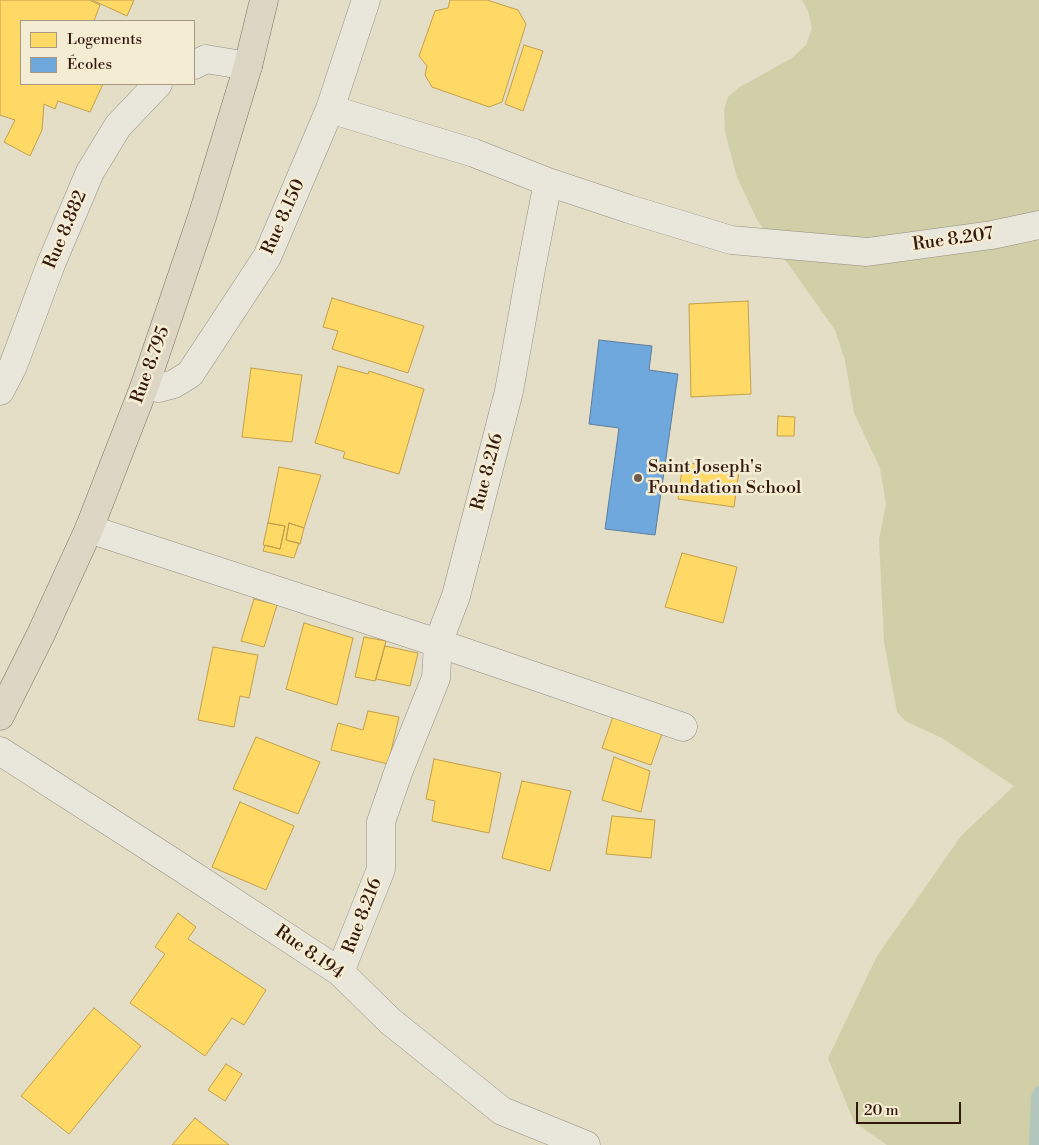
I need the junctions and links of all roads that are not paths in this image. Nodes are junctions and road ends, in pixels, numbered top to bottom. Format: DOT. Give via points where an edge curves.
graph roads {
  1 [pos="264,0"];
  2 [pos="366,0"];
  3 [pos="195,64"];
  4 [pos="248,66"];
  5 [pos="157,85"];
  6 [pos="330,109"];
  7 [pos="548,182"];
  8 [pos="1039,225"];
  9 [pos="145,385"];
  10 [pos="0,391"];
  11 [pos="89,530"];
  12 [pos="438,643"];
  13 [pos="0,716"];
  14 [pos="683,727"];
  15 [pos="0,751"];
  16 [pos="340,972"];
  17 [pos="586,1145"];
  1 -- 4 [label="highway, Rue 8.795"];
  2 -- 6 [label="street, Rue 8.150"];
  3 -- 4 [label="street" via="206,59"];
  4 -- 9 [label="highway, Rue 8.795" via="202,217"];
  5 -- 10 [label="street, Rue 8.882" via="118,126 90,172 13,366"];
  6 -- 7 [label="street" via="474,153"];
  6 -- 9 [label="street, Rue 8.150" via="267,257 190,374 174,384 159,388"];
  7 -- 8 [label="street, Rue 8.207" via="731,240 867,252 992,235"];
  7 -- 12 [label="street, Rue 8.216" via="509,391 456,596"];
  9 -- 11 [label="highway, Rue 8.795"];
  11 -- 12 [label="street"];
  11 -- 13 [label="highway, Rue 8.795"];
  12 -- 14 [label="street"];
  12 -- 16 [label="street, Rue 8.216" via="436,678 381,822 381,870"];
  15 -- 16 [label="street, Rue 8.194"];
  16 -- 17 [label="street, Rue 8.194" via="390,1021 502,1111"];
}
